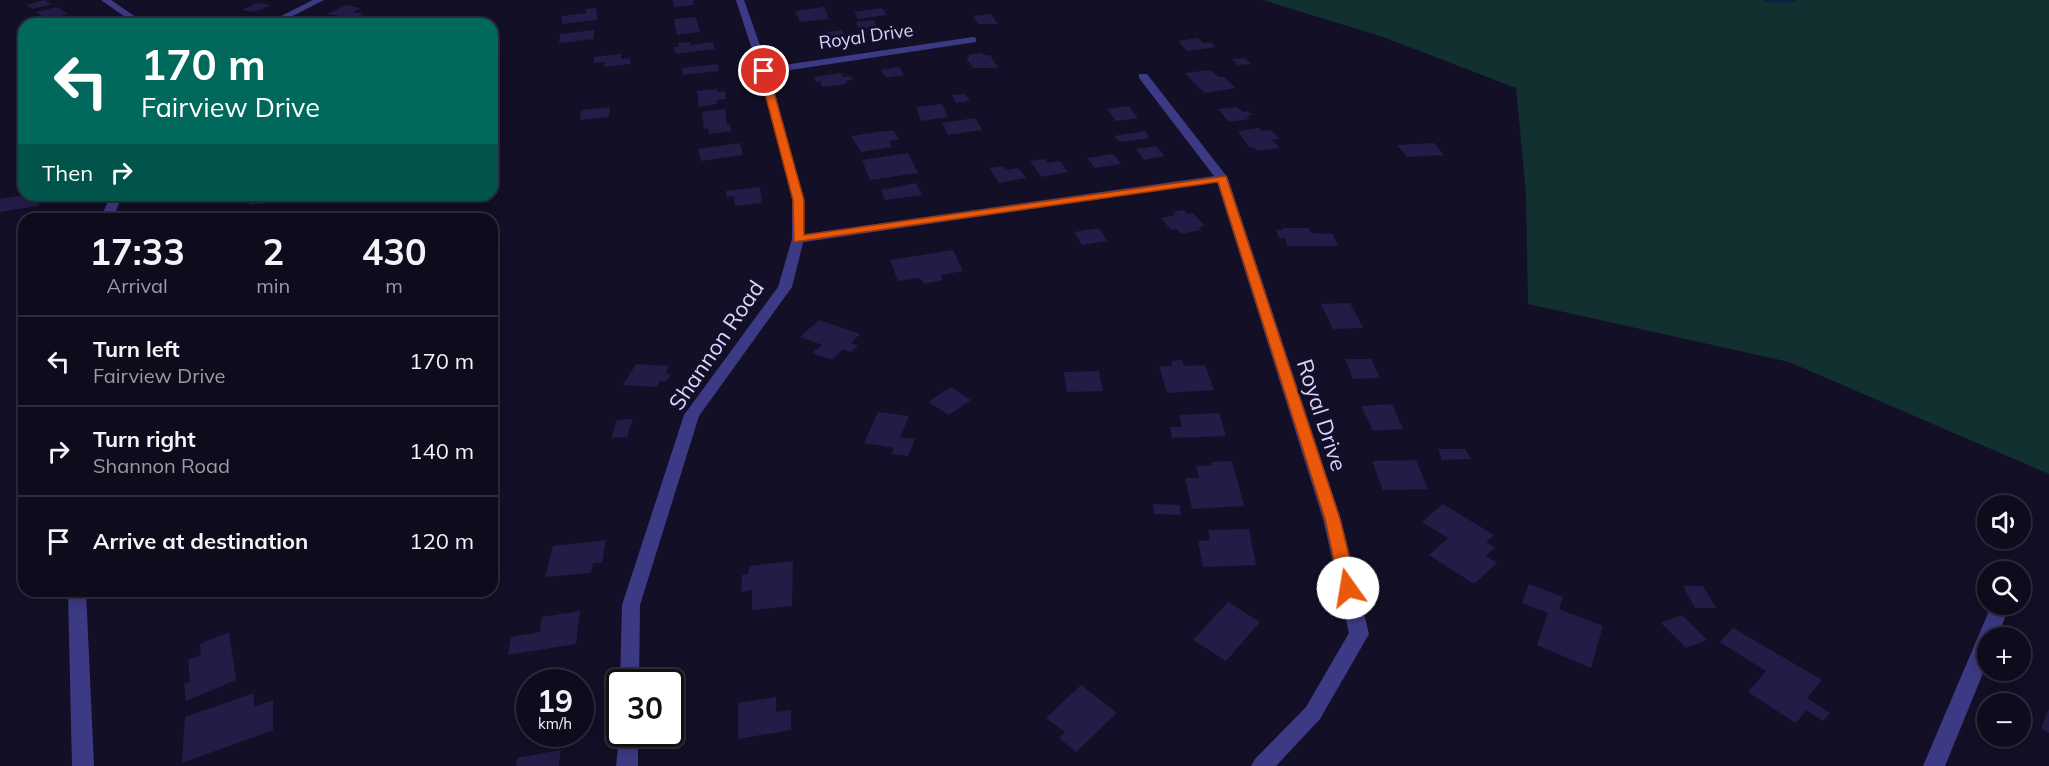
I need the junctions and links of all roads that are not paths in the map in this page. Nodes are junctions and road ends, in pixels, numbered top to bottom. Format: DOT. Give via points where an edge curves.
graph roads {
  1 [pos="105,0"];
  2 [pos="320,0"];
  3 [pos="740,0"];
  4 [pos="132,18"];
  5 [pos="282,18"];
  6 [pos="973,40"];
  7 [pos="764,71"];
  8 [pos="1143,76"];
  9 [pos="1222,178"];
  10 [pos="798,239"];
  11 [pos="77,597"];
  12 [pos="1997,615"];
  13 [pos="629,669"];
  14 [pos="627,747"];
  15 [pos="83,766"];
  16 [pos="627,766"];
  17 [pos="1262,766"];
  18 [pos="1934,766"];
  1 -- 4 [label="street"];
  2 -- 5 [label="street"];
  3 -- 7 [label="street, Shannon Road"];
  6 -- 7 [label="street, Royal Drive"];
  7 -- 10 [label="street, Shannon Road" via="798,200"];
  8 -- 9 [label="street, Royal Drive"];
  9 -- 10 [label="street"];
  9 -- 17 [label="street, Royal Drive" via="1332,519 1359,634 1313,713"];
  10 -- 13 [label="street, Shannon Road" via="784,287 692,415 631,605"];
  11 -- 15 [label="street"];
  12 -- 18 [label="street"];
  14 -- 16 [label="street"];
}
